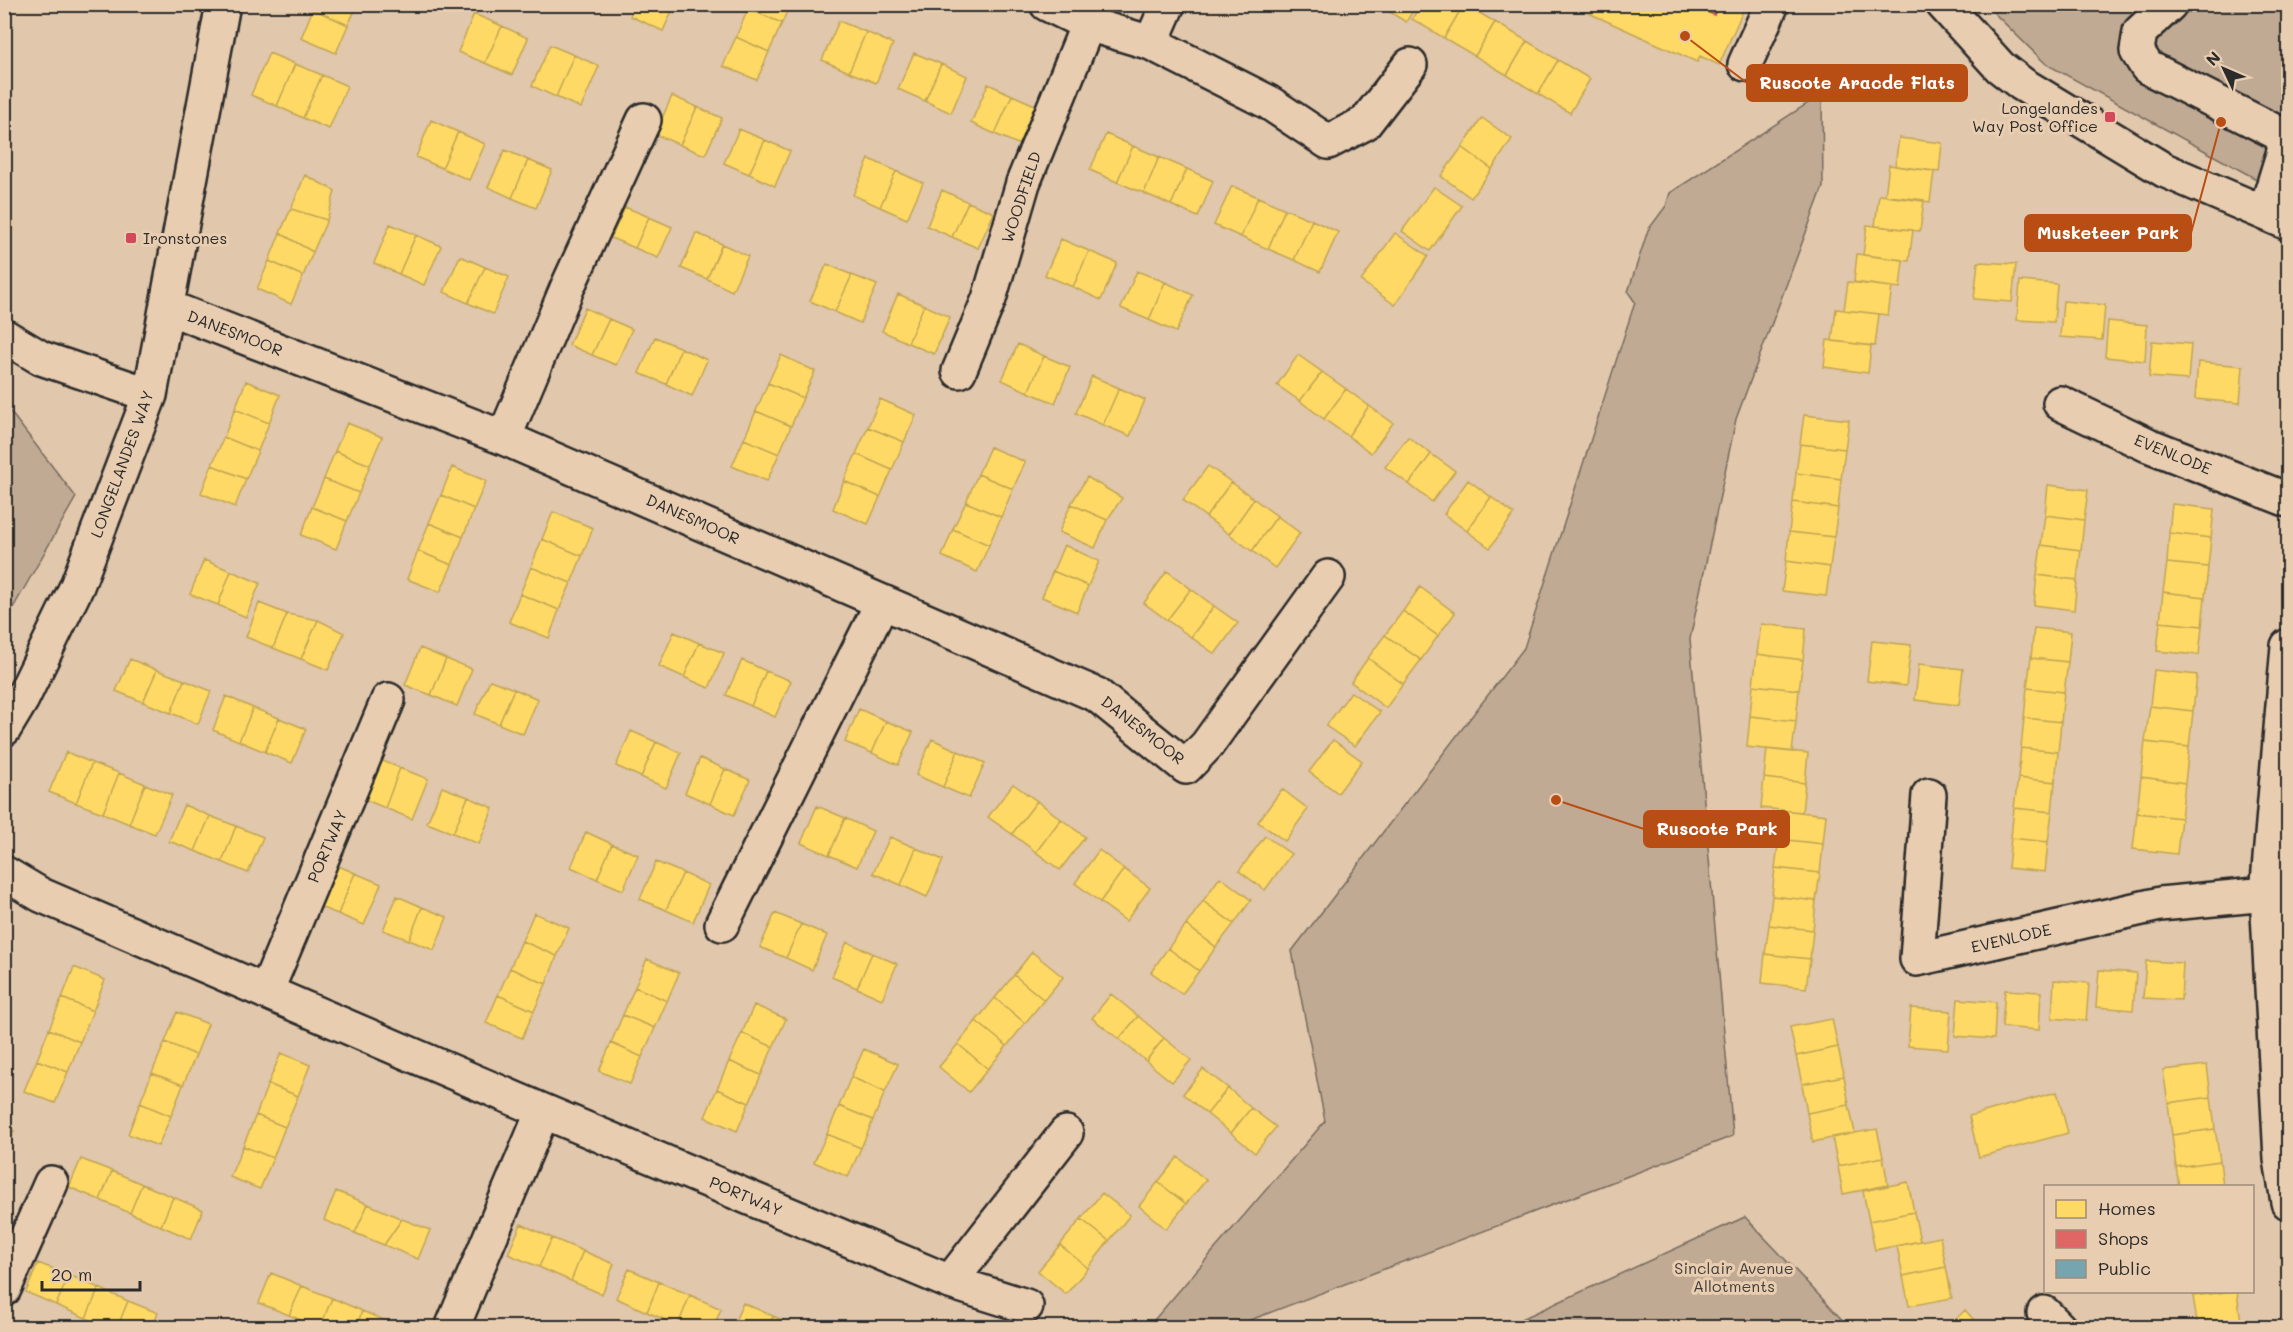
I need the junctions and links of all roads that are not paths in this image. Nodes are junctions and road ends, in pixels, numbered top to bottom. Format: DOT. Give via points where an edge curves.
graph roads {
  1 [pos="223,4"];
  2 [pos="1047,4"];
  3 [pos="1168,4"];
  4 [pos="1772,4"];
  5 [pos="1943,4"];
  6 [pos="2170,4"];
  7 [pos="1088,24"];
  8 [pos="1151,43"];
  9 [pos="1745,64"];
  10 [pos="1410,65"];
  11 [pos="644,120"];
  12 [pos="2277,218"];
  13 [pos="167,307"];
  14 [pos="4,336"];
  15 [pos="959,371"];
  16 [pos="150,395"];
  17 [pos="2060,403"];
  18 [pos="504,438"];
  19 [pos="2289,500"];
  20 [pos="1328,576"];
  21 [pos="882,603"];
  22 [pos="2289,646"];
  23 [pos="388,700"];
  24 [pos="4,729"];
  25 [pos="1929,795"];
  26 [pos="4,873"];
  27 [pos="2267,894"];
  28 [pos="722,924"];
  29 [pos="266,992"];
  30 [pos="543,1111"];
  31 [pos="1066,1133"];
  32 [pos="51,1183"];
  33 [pos="2289,1202"];
  34 [pos="950,1282"];
  35 [pos="4,1288"];
  36 [pos="1026,1306"];
  37 [pos="452,1328"];
  1 -- 13 [label="street, LONGELANDES WAY"];
  2 -- 7 [label="street"];
  3 -- 8 [label="street"];
  4 -- 9 [label="street"];
  5 -- 12 [label="street" via="2000,67 2022,84 2164,170"];
  6 -- 12 [label="street" via="2140,32 2137,51 2147,68 2280,134 2285,148"];
  7 -- 8 [label="street"];
  7 -- 15 [label="street, WOODFIELD" via="1023,183 989,299"];
  8 -- 10 [label="street" via="1268,102 1328,142 1365,123"];
  11 -- 18 [label="street"];
  13 -- 16 [label="street, LONGELANDES WAY"];
  13 -- 18 [label="street, DANESMOOR"];
  14 -- 16 [label="street" via="41,358"];
  16 -- 24 [label="street, LONGELANDES WAY" via="77,586"];
  17 -- 19 [label="street, EVENLODE" via="2148,445"];
  18 -- 21 [label="street, DANESMOOR"];
  20 -- 21 [label="street, DANESMOOR" via="1207,745 1186,767 1097,695"];
  21 -- 28 [label="street"];
  22 -- 27 [label="street"];
  23 -- 29 [label="street, PORTWAY"];
  25 -- 27 [label="street, EVENLODE" via="1917,959 2160,904"];
  26 -- 29 [label="street, PORTWAY" via="41,895"];
  27 -- 33 [label="street" via="2281,1160"];
  29 -- 30 [label="street, PORTWAY"];
  30 -- 34 [label="street, PORTWAY"];
  30 -- 37 [label="street"];
  31 -- 34 [label="street"];
  32 -- 35 [label="street"];
  34 -- 36 [label="street, PORTWAY"];
}
